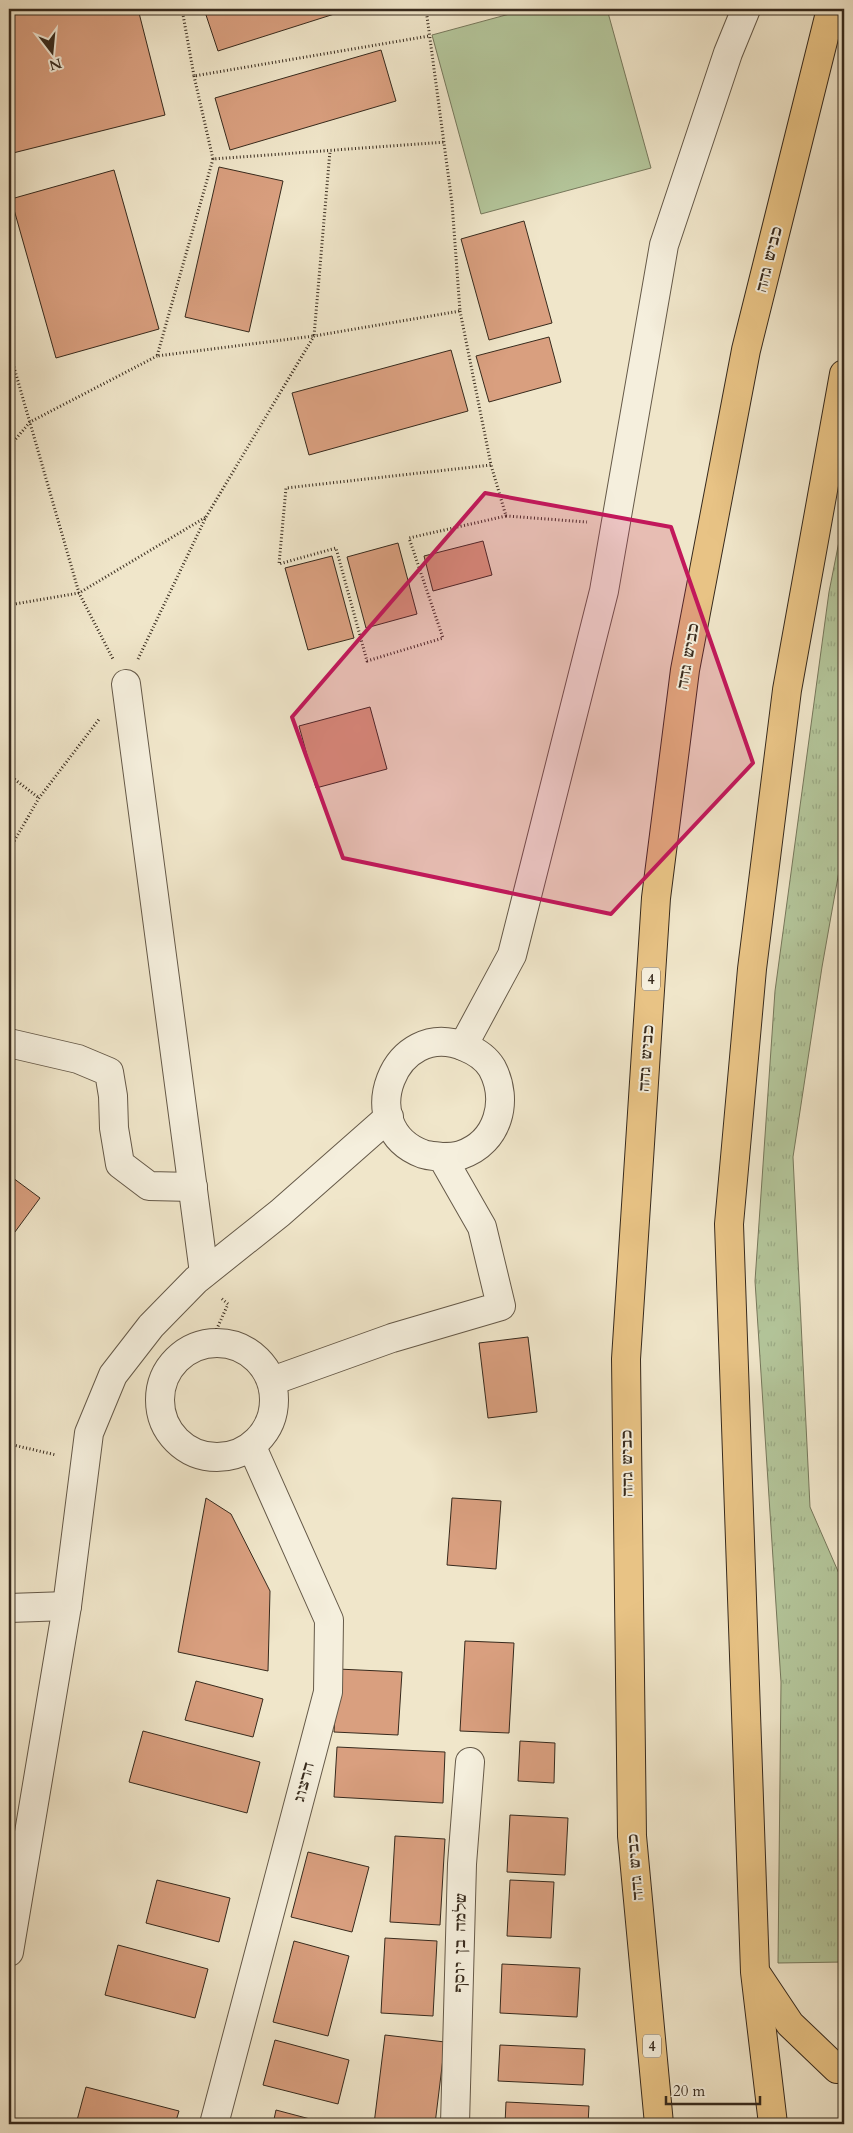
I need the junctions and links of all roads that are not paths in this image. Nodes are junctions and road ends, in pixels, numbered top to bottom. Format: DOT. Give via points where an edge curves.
graph roads {
  1 [pos="746,9"];
  2 [pos="831,9"];
  3 [pos="844,374"];
  4 [pos="126,684"];
  5 [pos="9,1043"];
  6 [pos="463,1046"];
  7 [pos="389,1117"];
  8 [pos="442,1157"];
  9 [pos="193,1187"];
  10 [pos="200,1276"];
  11 [pos="272,1381"];
  12 [pos="252,1446"];
  13 [pos="67,1606"];
  14 [pos="9,1608"];
  15 [pos="470,1762"];
  16 [pos="9,1952"];
  17 [pos="755,1972"];
  18 [pos="842,2072"];
  19 [pos="214,2124"];
  20 [pos="455,2124"];
  21 [pos="660,2124"];
  22 [pos="773,2124"];
  1 -- 6 [label="street" via="728,53 664,245 604,591 512,955"];
  2 -- 21 [label="highway, כביש גהה / 4" via="746,350 685,670 656,898 626,1360 632,1836"];
  3 -- 17 [label="highway" via="787,690 752,969 729,1224"];
  4 -- 9 [label="street"];
  5 -- 9 [label="street" via="78,1059 108,1072 120,1164 149,1186"];
  6 -- 7 [label="street" via="437,1042 419,1047 403,1058 391,1074 386,1092"];
  6 -- 8 [label="street" via="490,1064 498,1080 499,1116 491,1132 478,1145 461,1155"];
  7 -- 8 [label="street" via="394,1130 406,1144 423,1154"];
  7 -- 10 [label="street" via="280,1213"];
  8 -- 11 [label="street" via="482,1226 501,1306 392,1338"];
  9 -- 10 [label="street"];
  10 -- 13 [label="street" via="150,1326 114,1376 89,1433"];
  11 -- 12 [label="street" via="273,1417 265,1433"];
  11 -- 12 [label="street" via="263,1365 249,1352 230,1344 217,1343 192,1348 176,1359 165,1375 160,1393 160,1412 180,1445 197,1454 216,1458 235,1455"];
  12 -- 19 [label="street, הרצוג" via="329,1620 328,1692"];
  13 -- 14 [label="street"];
  13 -- 16 [label="street"];
  15 -- 20 [label="street, שלמה בן יוסף" via="462,1864"];
  17 -- 18 [label="highway" via="790,2024"];
  17 -- 22 [label="highway"];
}
